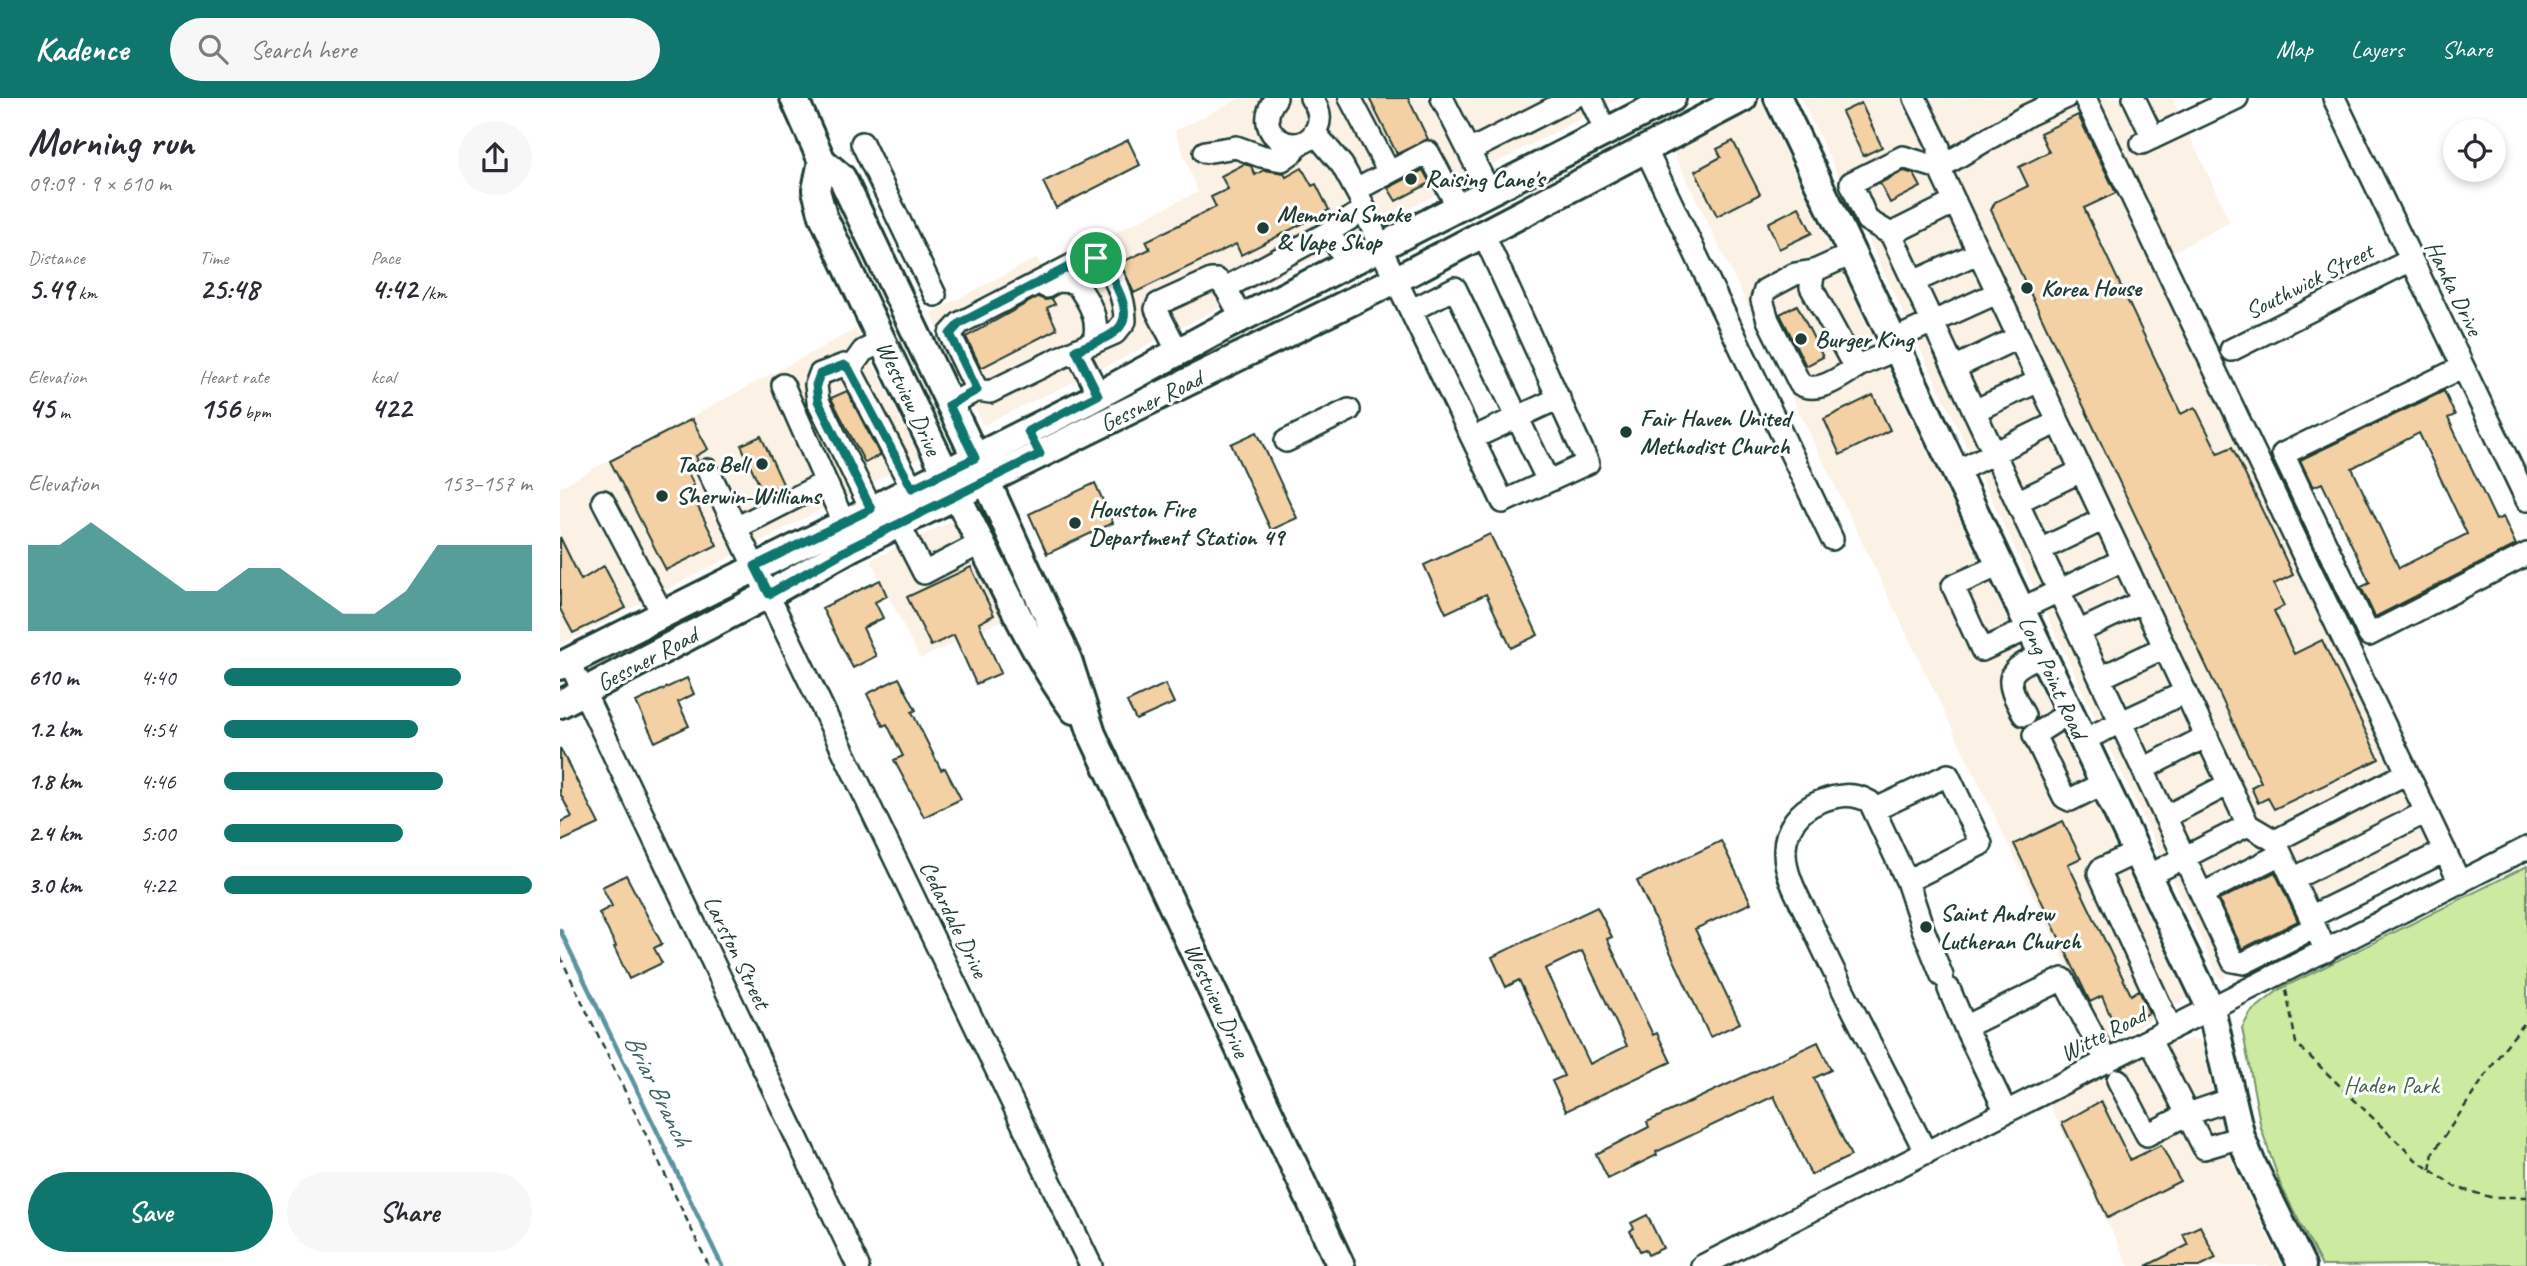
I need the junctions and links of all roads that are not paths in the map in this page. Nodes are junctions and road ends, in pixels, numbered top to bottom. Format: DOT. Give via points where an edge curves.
graph roads {
  1 [pos="794,98"];
  2 [pos="1276,98"];
  3 [pos="1311,98"];
  4 [pos="1350,98"];
  5 [pos="1442,98"];
  6 [pos="1573,98"];
  7 [pos="1590,98"];
  8 [pos="1672,98"];
  9 [pos="1743,98"];
  10 [pos="1778,98"];
  11 [pos="1915,98"];
  12 [pos="2065,98"];
  13 [pos="2085,98"];
  14 [pos="2134,98"];
  15 [pos="2236,98"];
  16 [pos="2334,98"];
  17 [pos="2024,106"];
  18 [pos="1606,131"];
  19 [pos="1315,133"];
  20 [pos="862,143"];
  21 [pos="1297,144"];
  22 [pos="1645,148"];
  23 [pos="1469,151"];
  24 [pos="1205,152"];
  25 [pos="822,161"];
  26 [pos="1939,168"];
  27 [pos="1389,172"];
  28 [pos="1489,191"];
  29 [pos="1360,199"];
  30 [pos="1955,202"];
  31 [pos="1458,207"];
  32 [pos="1867,220"];
  33 [pos="1329,232"];
  34 [pos="1483,233"];
  35 [pos="1891,234"];
  36 [pos="1847,243"];
  37 [pos="1380,247"];
  38 [pos="1978,253"];
  39 [pos="2411,260"];
  40 [pos="1348,264"];
  41 [pos="1259,270"];
  42 [pos="1814,271"];
  43 [pos="1397,279"];
  44 [pos="1913,282"];
  45 [pos="1225,288"];
  46 [pos="1997,293"];
  47 [pos="934,295"];
  48 [pos="1270,303"];
  49 [pos="1412,310"];
  50 [pos="1242,318"];
  51 [pos="1933,322"];
  52 [pos="950,334"];
  53 [pos="2019,337"];
  54 [pos="883,341"];
  55 [pos="1088,342"];
  56 [pos="1895,345"];
  57 [pos="1188,346"];
  58 [pos="921,348"];
  59 [pos="2231,350"];
  60 [pos="1860,365"];
  61 [pos="2463,367"];
  62 [pos="1954,368"];
  63 [pos="849,369"];
  64 [pos="1214,370"];
  65 [pos="2039,380"];
  66 [pos="783,385"];
  67 [pos="977,390"];
  68 [pos="1098,395"];
  69 [pos="1559,398"];
  70 [pos="949,405"];
  71 [pos="1349,410"];
  72 [pos="1974,411"];
  73 [pos="1517,417"];
  74 [pos="2058,422"];
  75 [pos="1028,431"];
  76 [pos="1473,438"];
  77 [pos="1286,441"];
  78 [pos="1994,453"];
  79 [pos="1040,454"];
  80 [pos="981,469"];
  81 [pos="708,470"];
  82 [pos="2081,471"];
  83 [pos="1955,472"];
  84 [pos="1548,481"];
  85 [pos="826,482"];
  86 [pos="950,484"];
  87 [pos="912,488"];
  88 [pos="2527,500"];
  89 [pos="603,501"];
  90 [pos="2017,502"];
  91 [pos="871,509"];
  92 [pos="2104,519"];
  93 [pos="844,523"];
  94 [pos="899,524"];
  95 [pos="736,528"];
  96 [pos="1832,539"];
  97 [pos="981,543"];
  98 [pos="2040,550"];
  99 [pos="2527,554"];
  100 [pos="2123,560"];
  101 [pos="2000,565"];
  102 [pos="755,566"];
  103 [pos="2059,591"];
  104 [pos="769,594"];
  105 [pos="2143,601"];
  106 [pos="662,613"];
  107 [pos="2025,619"];
  108 [pos="2078,632"];
  109 [pos="2165,647"];
  110 [pos="2043,655"];
  111 [pos="564,663"];
  112 [pos="2100,678"];
  113 [pos="584,692"];
  114 [pos="2186,692"];
  115 [pos="560,705"];
  116 [pos="2070,712"];
  117 [pos="2024,715"];
  118 [pos="2121,723"];
  119 [pos="1092,734"];
  120 [pos="2207,736"];
  121 [pos="2083,740"];
  122 [pos="2143,769"];
  123 [pos="2407,773"];
  124 [pos="2104,783"];
  125 [pos="2229,784"];
  126 [pos="1874,810"];
  127 [pos="2426,812"];
  128 [pos="2165,817"];
  129 [pos="2248,825"];
  130 [pos="2278,848"];
  131 [pos="2527,848"];
  132 [pos="2445,851"];
  133 [pos="2137,852"];
  134 [pos="2185,858"];
  135 [pos="2148,876"];
  136 [pos="2293,879"];
  137 [pos="1907,881"];
  138 [pos="2460,883"];
  139 [pos="2202,894"];
  140 [pos="2313,922"];
  141 [pos="2326,951"];
  142 [pos="2211,1009"];
  143 [pos="1965,1027"];
  144 [pos="2171,1029"];
  145 [pos="2150,1040"];
  146 [pos="2107,1062"];
  147 [pos="2118,1080"];
  148 [pos="2232,1099"];
  149 [pos="2006,1112"];
  150 [pos="2188,1114"];
  151 [pos="2241,1137"];
  152 [pos="1926,1153"];
  153 [pos="1090,1265"];
  154 [pos="858,1266"];
  155 [pos="1341,1266"];
  156 [pos="1702,1266"];
  157 [pos="2302,1266"];
  1 -- 25 [label="main road, Westview Drive"];
  2 -- 21 [label="street" via="1269,107 1269,129 1276,138"];
  3 -- 19 [label="street" via="1319,114"];
  4 -- 27 [label="street"];
  5 -- 23 [label="street"];
  6 -- 23 [label="street"];
  7 -- 18 [label="street"];
  8 -- 18 [label="main road, Gessner Road"];
  9 -- 22 [label="main road, Gessner Road"];
  10 -- 36 [label="main road, Long Point Road"];
  11 -- 26 [label="street" via="1939,147"];
  12 -- 17 [label="street"];
  13 -- 123 [label="street"];
  14 -- 15 [label="street" via="2147,141"];
  16 -- 39 [label="street, Hanka Drive"];
  17 -- 26 [label="street"];
  18 -- 28 [label="main road, Gessner Road"];
  19 -- 21 [label="street"];
  19 -- 29 [label="street" via="1342,165"];
  20 -- 47 [label="street"];
  21 -- 24 [label="street" via="1282,159 1236,147"];
  22 -- 34 [label="main road, Gessner Road"];
  22 -- 96 [label="street"];
  23 -- 28 [label="street"];
  25 -- 54 [label="main road, Westview Drive" via="816,190 824,216"];
  25 -- 58 [label="main road, Westview Drive" via="842,178"];
  26 -- 30 [label="street"];
  26 -- 32 [label="street" via="1903,157 1851,183"];
  27 -- 29 [label="street"];
  27 -- 31 [label="street" via="1428,152"];
  28 -- 31 [label="main road, Gessner Road"];
  29 -- 33 [label="street"];
  29 -- 37 [label="street"];
  30 -- 35 [label="street"];
  30 -- 38 [label="street"];
  31 -- 37 [label="main road, Gessner Road"];
  32 -- 35 [label="street"];
  32 -- 36 [label="street"];
  33 -- 40 [label="street"];
  33 -- 41 [label="street"];
  34 -- 43 [label="main road, Gessner Road"];
  34 -- 69 [label="street"];
  35 -- 44 [label="street"];
  36 -- 42 [label="street"];
  36 -- 56 [label="main road, Long Point Road"];
  37 -- 40 [label="main road, Gessner Road"];
  37 -- 43 [label="street"];
  38 -- 44 [label="street"];
  38 -- 46 [label="street"];
  39 -- 59 [label="street, Southwick Street"];
  39 -- 61 [label="street, Hanka Drive"];
  40 -- 48 [label="main road, Gessner Road"];
  41 -- 45 [label="street"];
  41 -- 48 [label="street"];
  42 -- 60 [label="street" via="1811,287 1849,357"];
  42 -- 60 [label="street" via="1795,274 1765,290 1762,300 1768,320 1800,384 1824,386"];
  43 -- 49 [label="street"];
  43 -- 64 [label="main road, Gessner Road"];
  44 -- 51 [label="street"];
  45 -- 50 [label="street"];
  45 -- 57 [label="street" via="1217,279 1211,280 1158,304 1156,309"];
  46 -- 51 [label="street"];
  46 -- 53 [label="street"];
  48 -- 50 [label="main road, Gessner Road"];
  49 -- 73 [label="street" via="1455,288"];
  49 -- 76 [label="street"];
  50 -- 57 [label="main road, Gessner Road"];
  51 -- 56 [label="street"];
  51 -- 62 [label="street"];
  52 -- 55 [label="street" via="1057,281 1075,282 1095,317"];
  52 -- 55 [label="street" via="960,323 1080,261 1096,258 1107,267 1124,301 1125,321 1115,333"];
  52 -- 58 [label="street"];
  52 -- 67 [label="street"];
  53 -- 62 [label="street"];
  53 -- 65 [label="street"];
  54 -- 63 [label="street" via="863,351"];
  54 -- 86 [label="main road, Westview Drive"];
  55 -- 67 [label="street" via="990,392"];
  55 -- 68 [label="street"];
  56 -- 60 [label="street"];
  56 -- 83 [label="main road, Long Point Road"];
  57 -- 64 [label="main road"];
  57 -- 68 [label="main road, Gessner Road"];
  58 -- 70 [label="main road, Westview Drive"];
  61 -- 88 [label="street, Hanka Drive"];
  61 -- 99 [label="street" via="2283,454 2369,635"];
  62 -- 72 [label="street"];
  63 -- 87 [label="street"];
  63 -- 91 [label="street" via="838,366 820,374 816,393"];
  64 -- 79 [label="main road, Gessner Road"];
  65 -- 72 [label="street"];
  65 -- 74 [label="street"];
  66 -- 85 [label="street"];
  67 -- 70 [label="street"];
  68 -- 75 [label="main road, Gessner Road"];
  69 -- 73 [label="street"];
  69 -- 84 [label="street" via="1588,463"];
  70 -- 80 [label="main road, Westview Drive"];
  71 -- 77 [label="street"];
  72 -- 78 [label="street"];
  73 -- 76 [label="street"];
  73 -- 84 [label="street"];
  74 -- 78 [label="street"];
  74 -- 82 [label="street"];
  75 -- 79 [label="main road"];
  75 -- 80 [label="main road, Gessner Road"];
  76 -- 84 [label="street" via="1503,502"];
  78 -- 83 [label="street"];
  78 -- 90 [label="street"];
  79 -- 80 [label="main road, Gessner Road"];
  80 -- 86 [label="main road, Gessner Road"];
  80 -- 119 [label="main road, Westview Drive" via="1068,660"];
  81 -- 95 [label="street, Cedardale Drive"];
  82 -- 90 [label="street"];
  82 -- 92 [label="street"];
  83 -- 101 [label="main road, Long Point Road"];
  85 -- 93 [label="street"];
  85 -- 95 [label="street"];
  86 -- 87 [label="main road, Gessner Road"];
  86 -- 94 [label="main road, Gessner Road"];
  86 -- 97 [label="main road, Westview Drive"];
  87 -- 91 [label="main road, Gessner Road"];
  89 -- 106 [label="street"];
  90 -- 98 [label="street"];
  91 -- 93 [label="main road, Gessner Road"];
  92 -- 98 [label="street"];
  92 -- 100 [label="street"];
  93 -- 102 [label="main road, Gessner Road"];
  94 -- 97 [label="street" via="924,573"];
  94 -- 104 [label="main road, Gessner Road"];
  95 -- 102 [label="street, Cedardale Drive"];
  97 -- 119 [label="main road, Westview Drive" via="1062,694"];
  98 -- 103 [label="street"];
  100 -- 103 [label="street"];
  100 -- 105 [label="street"];
  101 -- 107 [label="main road, Long Point Road"];
  101 -- 107 [label="street" via="1953,586 1982,650"];
  102 -- 104 [label="street, Cedardale Drive"];
  102 -- 106 [label="main road, Gessner Road"];
  103 -- 107 [label="street"];
  103 -- 108 [label="street"];
  104 -- 113 [label="main road, Gessner Road"];
  104 -- 153 [label="street, Cedardale Drive"];
  105 -- 108 [label="street"];
  105 -- 109 [label="street"];
  106 -- 111 [label="main road, Gessner Road"];
  107 -- 110 [label="main road, Long Point Road"];
  108 -- 112 [label="street"];
  109 -- 112 [label="street"];
  109 -- 114 [label="street"];
  110 -- 116 [label="main road, Long Point Road"];
  110 -- 117 [label="street" via="2013,673 2013,694"];
  111 -- 113 [label="street, Larston Street"];
  112 -- 118 [label="street"];
  113 -- 115 [label="main road, Gessner Road"];
  113 -- 154 [label="street, Larston Street"];
  114 -- 118 [label="street"];
  114 -- 120 [label="street"];
  116 -- 121 [label="main road, Long Point Road"];
  116 -- 124 [label="street" via="2034,735 2064,797 2070,800"];
  118 -- 121 [label="street"];
  118 -- 122 [label="street"];
  119 -- 155 [label="main road, Westview Drive"];
  120 -- 122 [label="street"];
  120 -- 125 [label="street"];
  121 -- 124 [label="main road, Long Point Road"];
  122 -- 128 [label="street"];
  123 -- 127 [label="street"];
  123 -- 130 [label="street"];
  124 -- 133 [label="main road, Long Point Road"];
  125 -- 128 [label="street"];
  125 -- 129 [label="street"];
  126 -- 137 [label="street"];
  126 -- 137 [label="street" via="1948,775 1980,841 1979,846"];
  126 -- 152 [label="street" via="1870,802 1852,794 1814,804 1793,823 1784,854 1825,954"];
  127 -- 132 [label="street"];
  127 -- 136 [label="street"];
  128 -- 134 [label="street"];
  129 -- 130 [label="street"];
  129 -- 134 [label="street"];
  130 -- 136 [label="street"];
  130 -- 139 [label="street"];
  131 -- 138 [label="street, Witte Road"];
  132 -- 138 [label="street"];
  132 -- 140 [label="street"];
  133 -- 135 [label="main road, Long Point Road"];
  133 -- 144 [label="street" via="2099,873"];
  134 -- 135 [label="street"];
  134 -- 139 [label="street"];
  135 -- 142 [label="main road, Long Point Road"];
  136 -- 140 [label="street"];
  137 -- 143 [label="street"];
  138 -- 141 [label="street, Witte Road"];
  139 -- 140 [label="street" via="2233,961 2244,963"];
  140 -- 141 [label="street"];
  141 -- 142 [label="street, Witte Road"];
  142 -- 144 [label="street, Witte Road"];
  142 -- 148 [label="main road, Long Point Road"];
  143 -- 146 [label="street" via="2063,979"];
  143 -- 149 [label="street"];
  144 -- 145 [label="street, Witte Road"];
  145 -- 146 [label="street, Witte Road"];
  145 -- 150 [label="street"];
  146 -- 149 [label="street, Witte Road"];
  147 -- 150 [label="street" via="2147,1135"];
  148 -- 150 [label="street"];
  148 -- 151 [label="main road, Long Point Road"];
  149 -- 152 [label="street, Witte Road"];
  150 -- 151 [label="street" via="2204,1148"];
  151 -- 157 [label="main road, Long Point Road"];
  152 -- 156 [label="street, Witte Road"];
}
